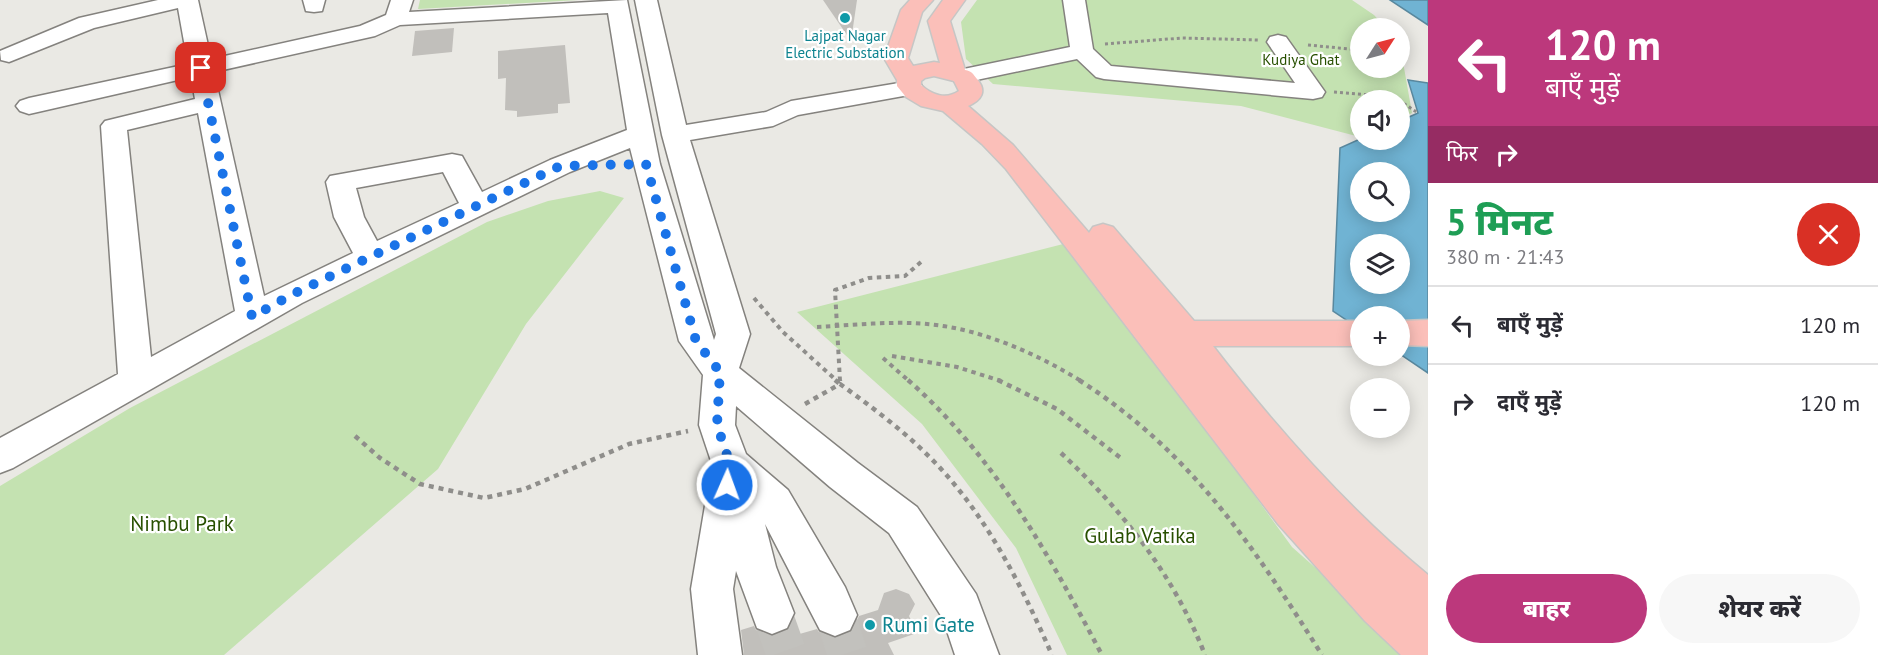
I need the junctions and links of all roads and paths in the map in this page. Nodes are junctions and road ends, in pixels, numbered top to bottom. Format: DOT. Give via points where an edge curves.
graph roads {
  1 [pos="187,0"];
  2 [pos="646,0"];
  3 [pos="922,0"];
  4 [pos="954,0"];
  5 [pos="1074,0"];
  6 [pos="616,3"];
  7 [pos="399,10"];
  8 [pos="1278,42"];
  9 [pos="1081,48"];
  10 [pos="1350,49"];
  11 [pos="9,55"];
  12 [pos="201,68"];
  13 [pos="910,84"];
  14 [pos="959,86"];
  15 [pos="1312,90"];
  16 [pos="208,103"];
  17 [pos="29,106"];
  18 [pos="1418,113"];
  19 [pos="674,128"];
  20 [pos="641,134"];
  21 [pos="646,164"];
  22 [pos="560,166"];
  23 [pos="475,207"];
  24 [pos="370,257"];
  25 [pos="922,261"];
  26 [pos="754,299"];
  27 [pos="252,317"];
  28 [pos="817,327"];
  29 [pos="1350,333"];
  30 [pos="1410,333"];
  31 [pos="1428,333"];
  32 [pos="1171,336"];
  33 [pos="892,356"];
  34 [pos="883,357"];
  35 [pos="720,372"];
  36 [pos="136,382"];
  37 [pos="840,384"];
  38 [pos="717,425"];
  39 [pos="355,436"];
  40 [pos="1061,453"];
  41 [pos="0,457"];
  42 [pos="1122,459"];
  43 [pos="730,464"];
  44 [pos="1428,603"];
  45 [pos="772,613"];
  46 [pos="835,615"];
  47 [pos="1428,650"];
  48 [pos="720,655"];
  49 [pos="977,655"];
  50 [pos="1052,655"];
  51 [pos="1102,655"];
  52 [pos="1205,655"];
  53 [pos="1322,655"];
  1 -- 11 [label="street" via="87,23"];
  1 -- 12 [label="street"];
  2 -- 19 [label="street"];
  3 -- 13 [label="main road" via="912,10 896,58"];
  4 -- 14 [label="main road" via="939,21"];
  5 -- 9 [label="street"];
  6 -- 7 [label="street"];
  6 -- 20 [label="street"];
  7 -- 12 [label="street" via="368,31"];
  8 -- 9 [label="path" via="1182,38"];
  8 -- 10 [label="path"];
  8 -- 15 [label="street"];
  9 -- 14 [label="street"];
  9 -- 15 [label="street" via="1104,72"];
  12 -- 16 [label="street"];
  12 -- 17 [label="street"];
  13 -- 14 [label="main road" via="928,100"];
  13 -- 14 [label="main road" via="917,72 925,69"];
  13 -- 19 [label="street" via="791,109 773,118"];
  14 -- 32 [label="main road" via="1004,151"];
  15 -- 18 [label="path" via="1394,97"];
  16 -- 27 [label="street"];
  16 -- 36 [label="street" via="114,126"];
  19 -- 35 [label="street" via="733,334"];
  20 -- 21 [label="street"];
  20 -- 22 [label="street"];
  21 -- 22 [label="street"];
  21 -- 35 [label="street" via="696,341"];
  22 -- 23 [label="street"];
  23 -- 24 [label="street"];
  23 -- 24 [label="street" via="452,162 340,182 349,217"];
  24 -- 27 [label="street"];
  25 -- 37 [label="path" via="905,276 879,275 854,280 835,291"];
  26 -- 37 [label="path" via="783,332"];
  27 -- 36 [label="street"];
  28 -- 53 [label="path" via="937,325 996,341 1047,361 1107,396 1163,441 1225,512 1270,572"];
  29 -- 32 [label="main road"];
  30 -- 31 [label="main road"];
  32 -- 44 [label="main road" via="1376,558"];
  32 -- 47 [label="main road" via="1226,430 1292,508 1396,621"];
  33 -- 42 [label="path" via="939,362 1016,387 1057,408"];
  34 -- 51 [label="path" via="960,430 1015,503"];
  35 -- 38 [label="street"];
  35 -- 49 [label="street" via="903,520 962,609"];
  36 -- 41 [label="street"];
  37 -- 50 [label="path" via="920,448 954,483 998,543"];
  38 -- 39 [label="path" via="629,444 525,489 484,498 420,484 380,459"];
  38 -- 43 [label="street"];
  40 -- 52 [label="path" via="1124,517 1182,603"];
  43 -- 45 [label="street" via="755,567"];
  43 -- 46 [label="street" via="774,502"];
  43 -- 48 [label="street" via="712,589"];
}
